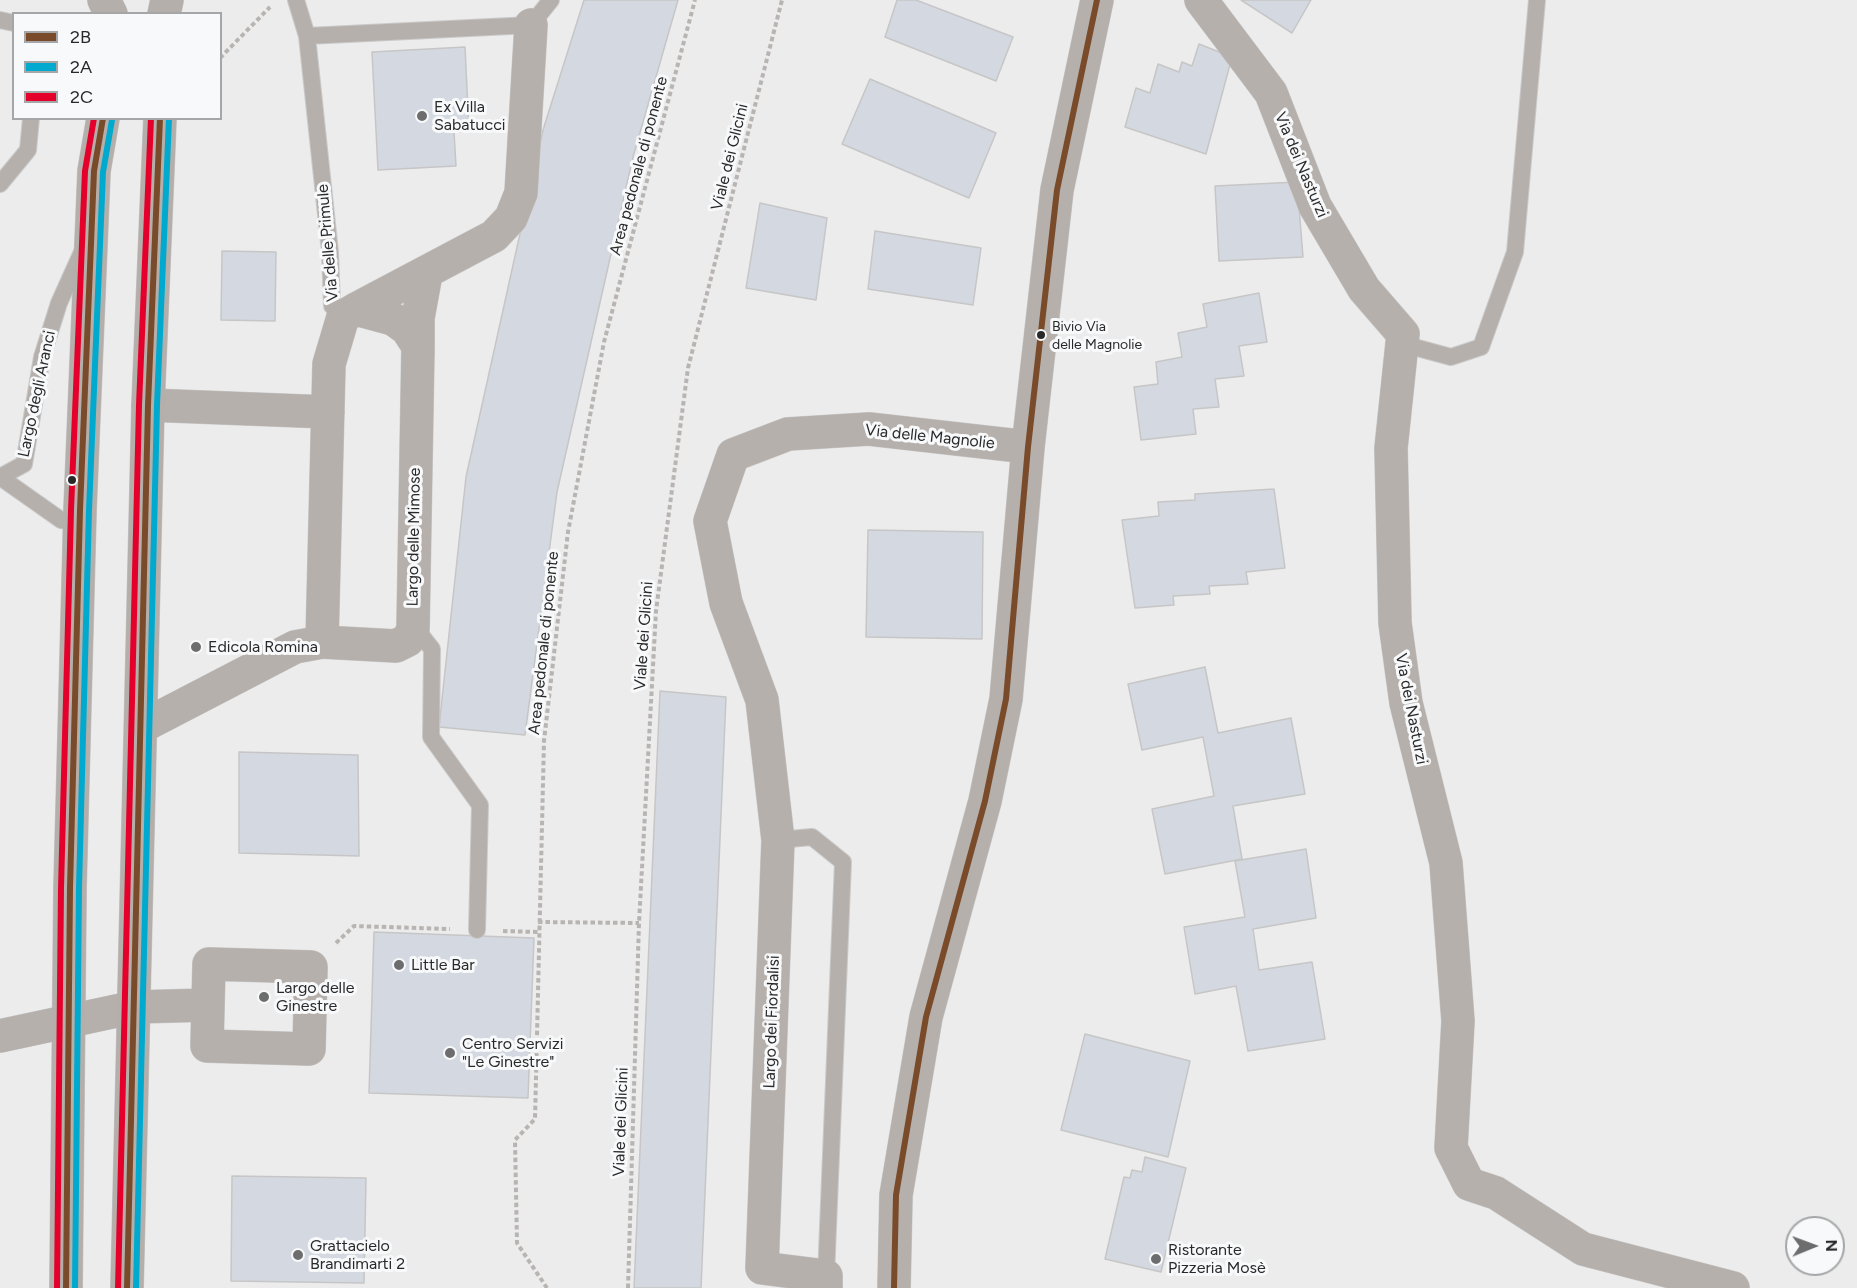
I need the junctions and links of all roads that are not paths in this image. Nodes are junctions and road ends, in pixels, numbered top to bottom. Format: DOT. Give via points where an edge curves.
graph roads {
  1 [pos="296,0"];
  2 [pos="1097,0"];
  3 [pos="1201,0"];
  4 [pos="1537,0"];
  5 [pos="541,12"];
  6 [pos="307,36"];
  7 [pos="31,120"];
  8 [pos="103,120"];
  9 [pos="160,120"];
  10 [pos="0,184"];
  11 [pos="90,234"];
  12 [pos="426,274"];
  13 [pos="349,313"];
  14 [pos="1403,334"];
  15 [pos="418,346"];
  16 [pos="148,405"];
  17 [pos="328,412"];
  18 [pos="1029,447"];
  19 [pos="0,477"];
  20 [pos="80,523"];
  21 [pos="413,629"];
  22 [pos="322,642"];
  23 [pos="762,700"];
  24 [pos="143,726"];
  25 [pos="778,840"];
  26 [pos="477,930"];
  27 [pos="208,1005"];
  28 [pos="135,1007"];
  29 [pos="68,1022"];
  30 [pos="0,1036"];
  31 [pos="762,1278"];
  32 [pos="826,1282"];
  33 [pos="66,1288"];
  34 [pos="128,1288"];
  35 [pos="894,1288"];
  36 [pos="1733,1288"];
  1 -- 6 [label="lane, Via delle Primule"];
  2 -- 18 [label="street" via="1058,190"];
  3 -- 14 [label="street, Via dei Nasturzi" via="1271,93 1315,206 1364,289"];
  4 -- 14 [label="lane" via="1515,252 1481,347 1451,357 1414,347"];
  5 -- 6 [label="lane"];
  5 -- 12 [label="street" via="521,193 511,218 494,236"];
  6 -- 13 [label="lane, Via delle Primule" via="332,306"];
  7 -- 10 [label="lane" via="28,150"];
  8 -- 11 [label="main road"];
  9 -- 16 [label="main road"];
  11 -- 19 [label="lane, Largo degli Aranci" via="59,303 42,357 24,464"];
  11 -- 20 [label="main road"];
  12 -- 13 [label="street"];
  12 -- 15 [label="street, Largo delle Mimose" via="418,318"];
  13 -- 15 [label="street" via="393,319 407,329"];
  13 -- 17 [label="street, Via delle Primule" via="329,364"];
  14 -- 36 [label="street, Via dei Nasturzi" via="1390,448 1395,623 1406,703 1446,863 1458,1021 1451,1148 1469,1184 1496,1193 1582,1249"];
  15 -- 21 [label="street, Largo delle Mimose"];
  16 -- 17 [label="street"];
  16 -- 24 [label="main road"];
  17 -- 22 [label="street"];
  18 -- 23 [label="street, Via delle Magnolie" via="869,429 788,434 733,455 710,521 726,603"];
  18 -- 35 [label="street" via="1006,699 985,801 926,1017 896,1196"];
  19 -- 20 [label="lane, Largo degli Aranci" via="61,520"];
  20 -- 29 [label="main road"];
  21 -- 22 [label="street, Largo delle Mimose" via="408,640 396,646"];
  21 -- 26 [label="lane" via="432,649 431,737 480,805"];
  22 -- 24 [label="street, Largo delle Mimose" via="295,647"];
  23 -- 25 [label="street, Largo dei Fiordalisi"];
  24 -- 28 [label="main road"];
  25 -- 31 [label="street, Largo dei Fiordalisi"];
  25 -- 32 [label="lane" via="812,837 843,862"];
  27 -- 28 [label="street"];
  28 -- 29 [label="street"];
  28 -- 34 [label="main road"];
  29 -- 30 [label="street"];
  29 -- 33 [label="main road"];
  31 -- 32 [label="street, Largo dei Fiordalisi"];
}
